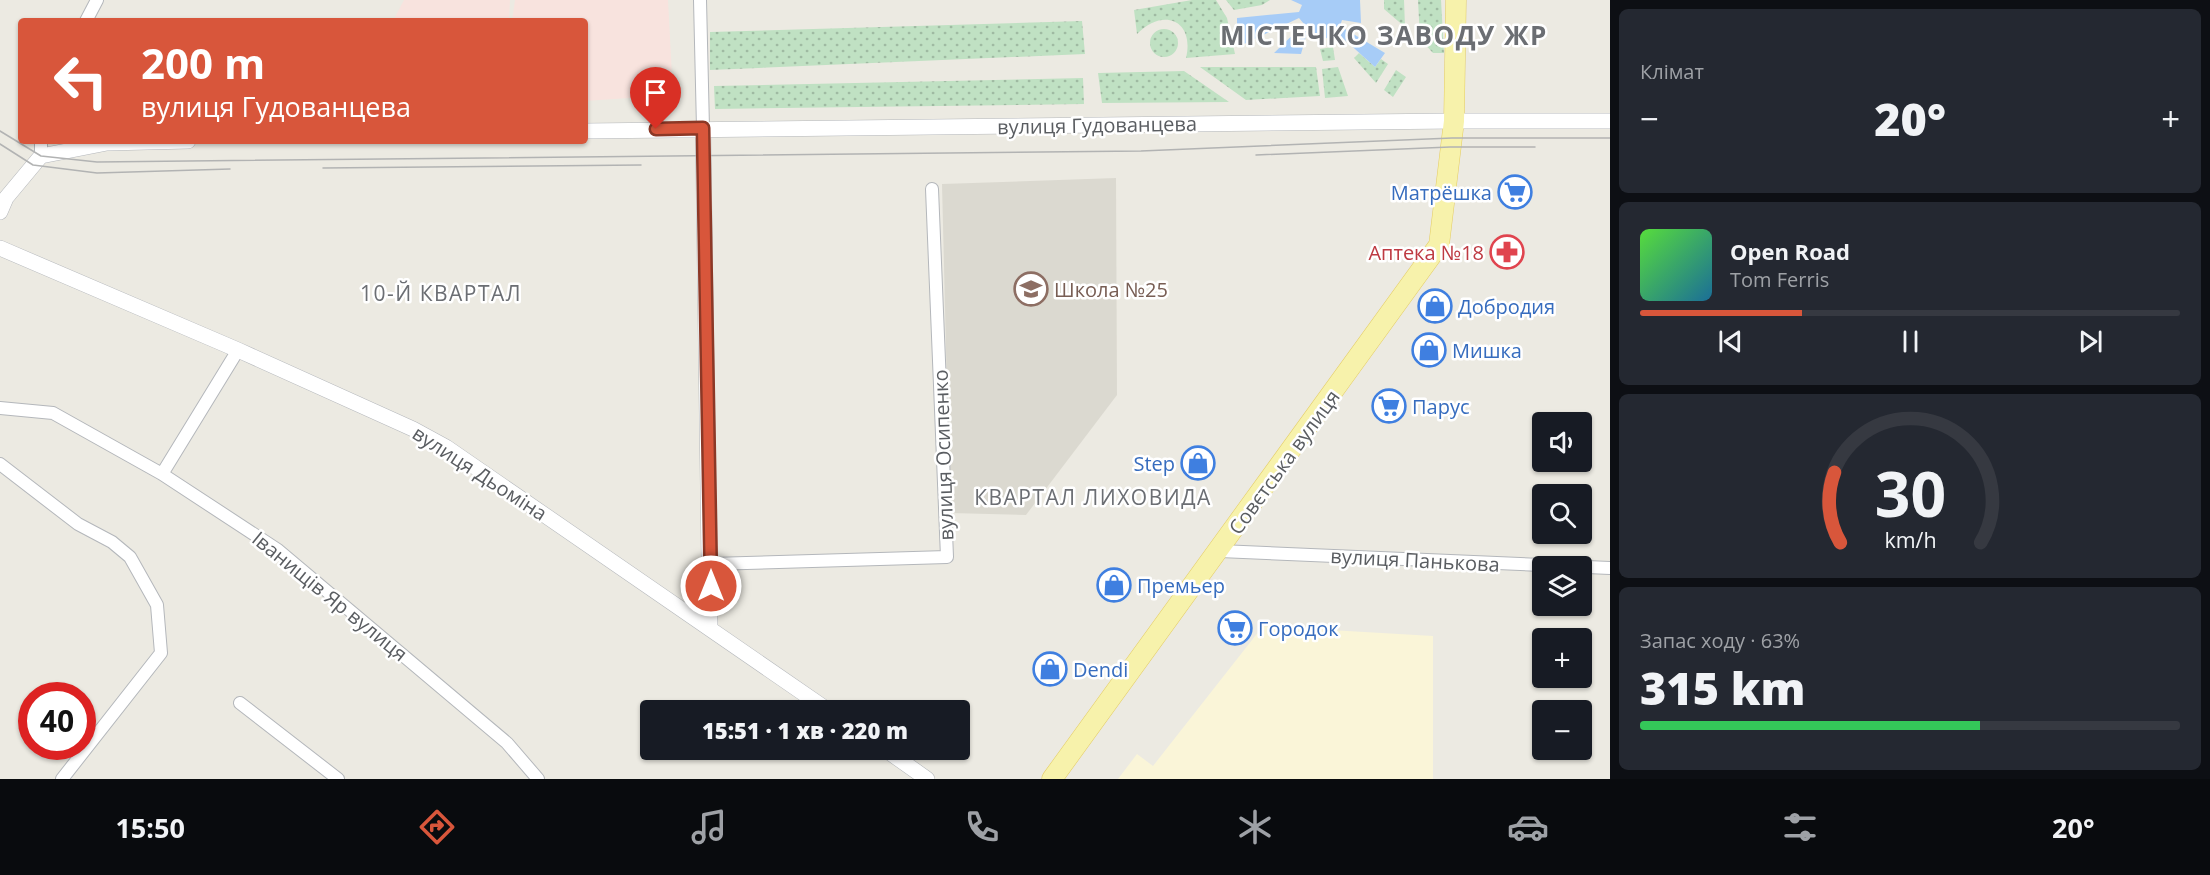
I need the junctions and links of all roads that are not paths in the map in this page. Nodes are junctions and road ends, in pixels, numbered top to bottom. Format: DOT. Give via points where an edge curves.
graph roads {
  1 [pos="98,0"];
  2 [pos="700,0"];
  3 [pos="1456,0"];
  4 [pos="88,18"];
  5 [pos="1454,121"];
  6 [pos="1610,121"];
  7 [pos="703,128"];
  8 [pos="588,131"];
  9 [pos="96,144"];
  10 [pos="41,149"];
  11 [pos="932,189"];
  12 [pos="0,212"];
  13 [pos="0,248"];
  14 [pos="238,350"];
  15 [pos="0,408"];
  16 [pos="0,464"];
  17 [pos="162,474"];
  18 [pos="1220,551"];
  19 [pos="711,564"];
  20 [pos="1610,568"];
  21 [pos="710,629"];
  22 [pos="813,700"];
  23 [pos="240,703"];
  24 [pos="899,760"];
  25 [pos="62,779"];
  26 [pos="338,779"];
  27 [pos="538,779"];
  28 [pos="927,779"];
  29 [pos="1052,779"];
  1 -- 4 [label="street"];
  2 -- 7 [label="street"];
  3 -- 5 [label="main road, Совєтська вулиця"];
  5 -- 6 [label="street, вулиця Гудованцева"];
  5 -- 7 [label="street, вулиця Гудованцева"];
  5 -- 18 [label="main road, Совєтська вулиця" via="1439,245"];
  7 -- 8 [label="street, вулиця Гудованцева"];
  7 -- 19 [label="street"];
  9 -- 10 [label="street"];
  10 -- 12 [label="street"];
  11 -- 19 [label="street, вулиця Осипенко" via="947,557"];
  13 -- 14 [label="street, вулиця Дьоміна"];
  14 -- 17 [label="street"];
  14 -- 21 [label="street, вулиця Дьоміна" via="446,447"];
  15 -- 17 [label="street, Іванищів Яр вулиця" via="53,413"];
  16 -- 25 [label="street" via="78,524 112,542 130,557 157,605 161,653"];
  17 -- 27 [label="street, Іванищів Яр вулиця" via="278,550 507,743"];
  18 -- 20 [label="street, вулиця Панькова"];
  18 -- 29 [label="main road, Совєтська вулиця"];
  19 -- 21 [label="street"];
  21 -- 22 [label="street, вулиця Дьоміна"];
  23 -- 26 [label="street"];
  24 -- 28 [label="street"];
}
